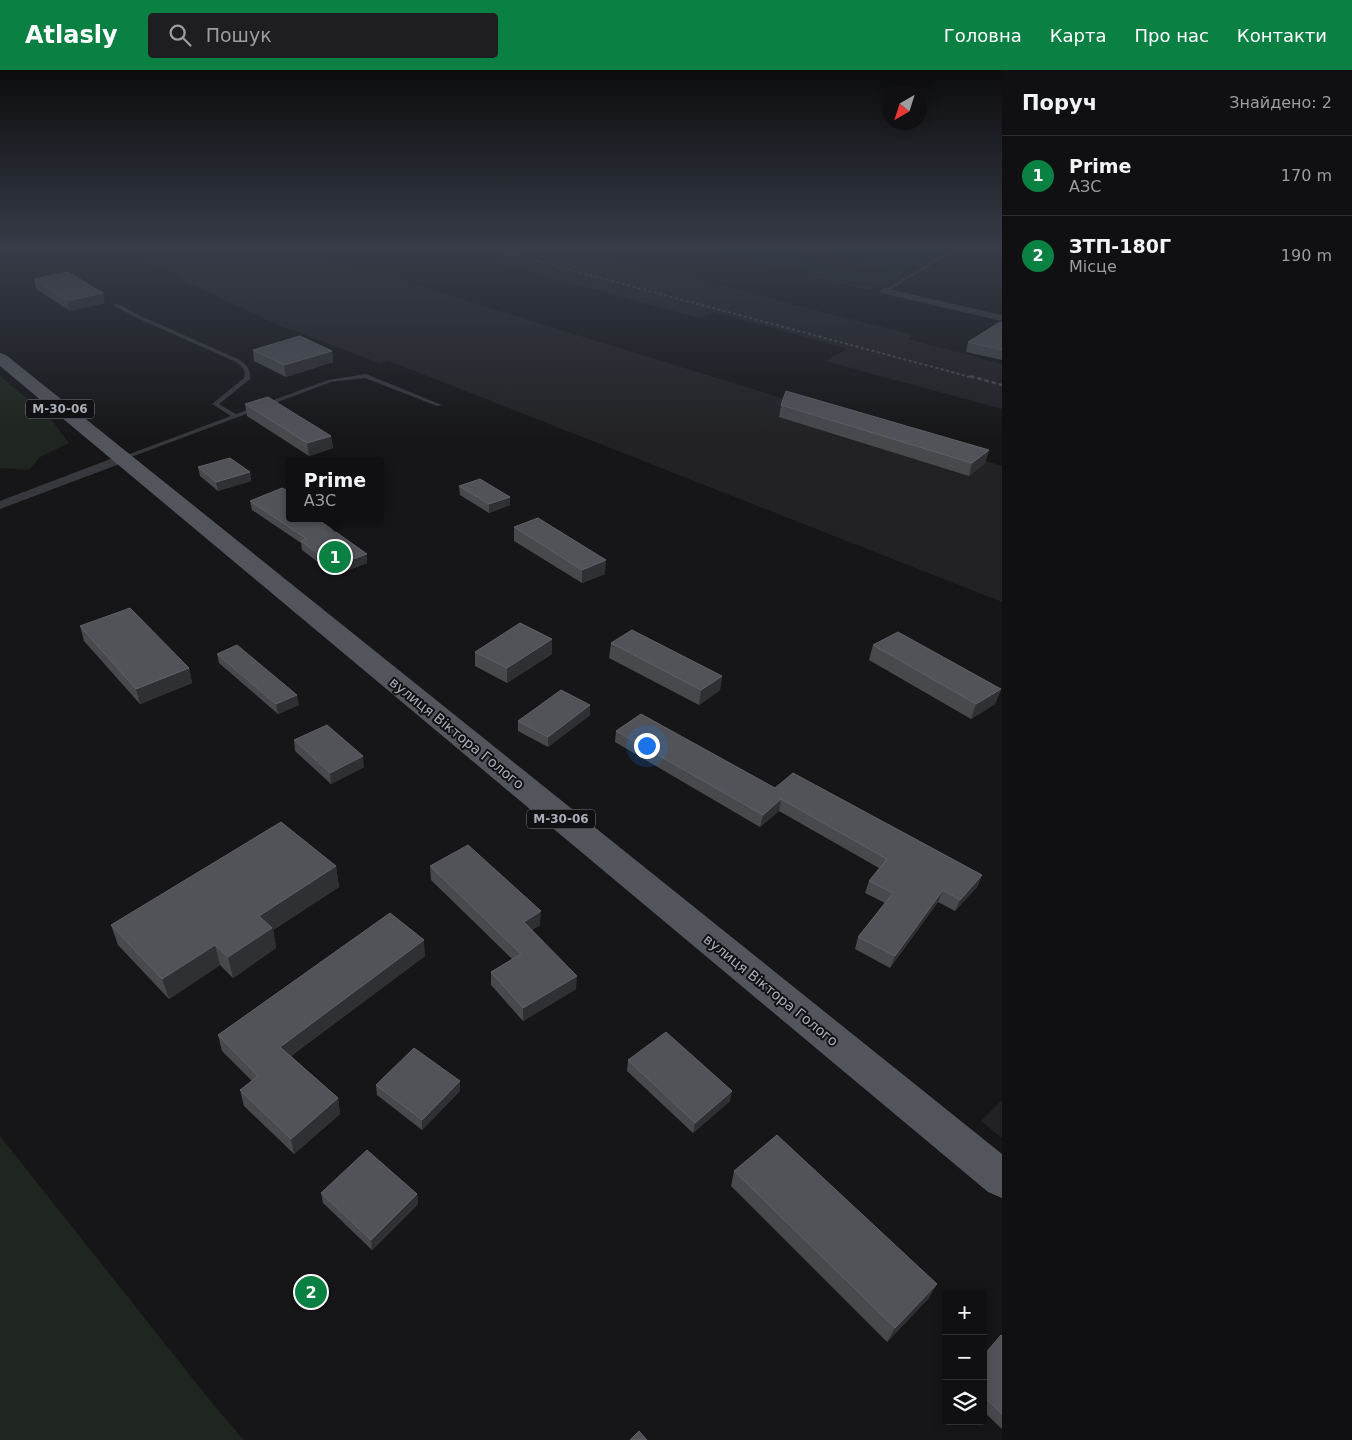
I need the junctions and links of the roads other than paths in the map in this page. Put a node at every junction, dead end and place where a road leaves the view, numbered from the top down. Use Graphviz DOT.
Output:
graph roads {
  1 [pos="129,312"];
  2 [pos="975,312"];
  3 [pos="1002,318"];
  4 [pos="0,358"];
  5 [pos="439,405"];
  6 [pos="235,416"];
  7 [pos="121,459"];
  8 [pos="0,505"];
  9 [pos="1002,1179"];
  1 -- 6 [label="lane"];
  2 -- 3 [label="street"];
  4 -- 7 [label="main road, М-30-06"];
  5 -- 6 [label="lane"];
  6 -- 7 [label="lane"];
  7 -- 8 [label="street"];
  7 -- 9 [label="main road, вулиця Віктора Голого / М-30-06"];
}
